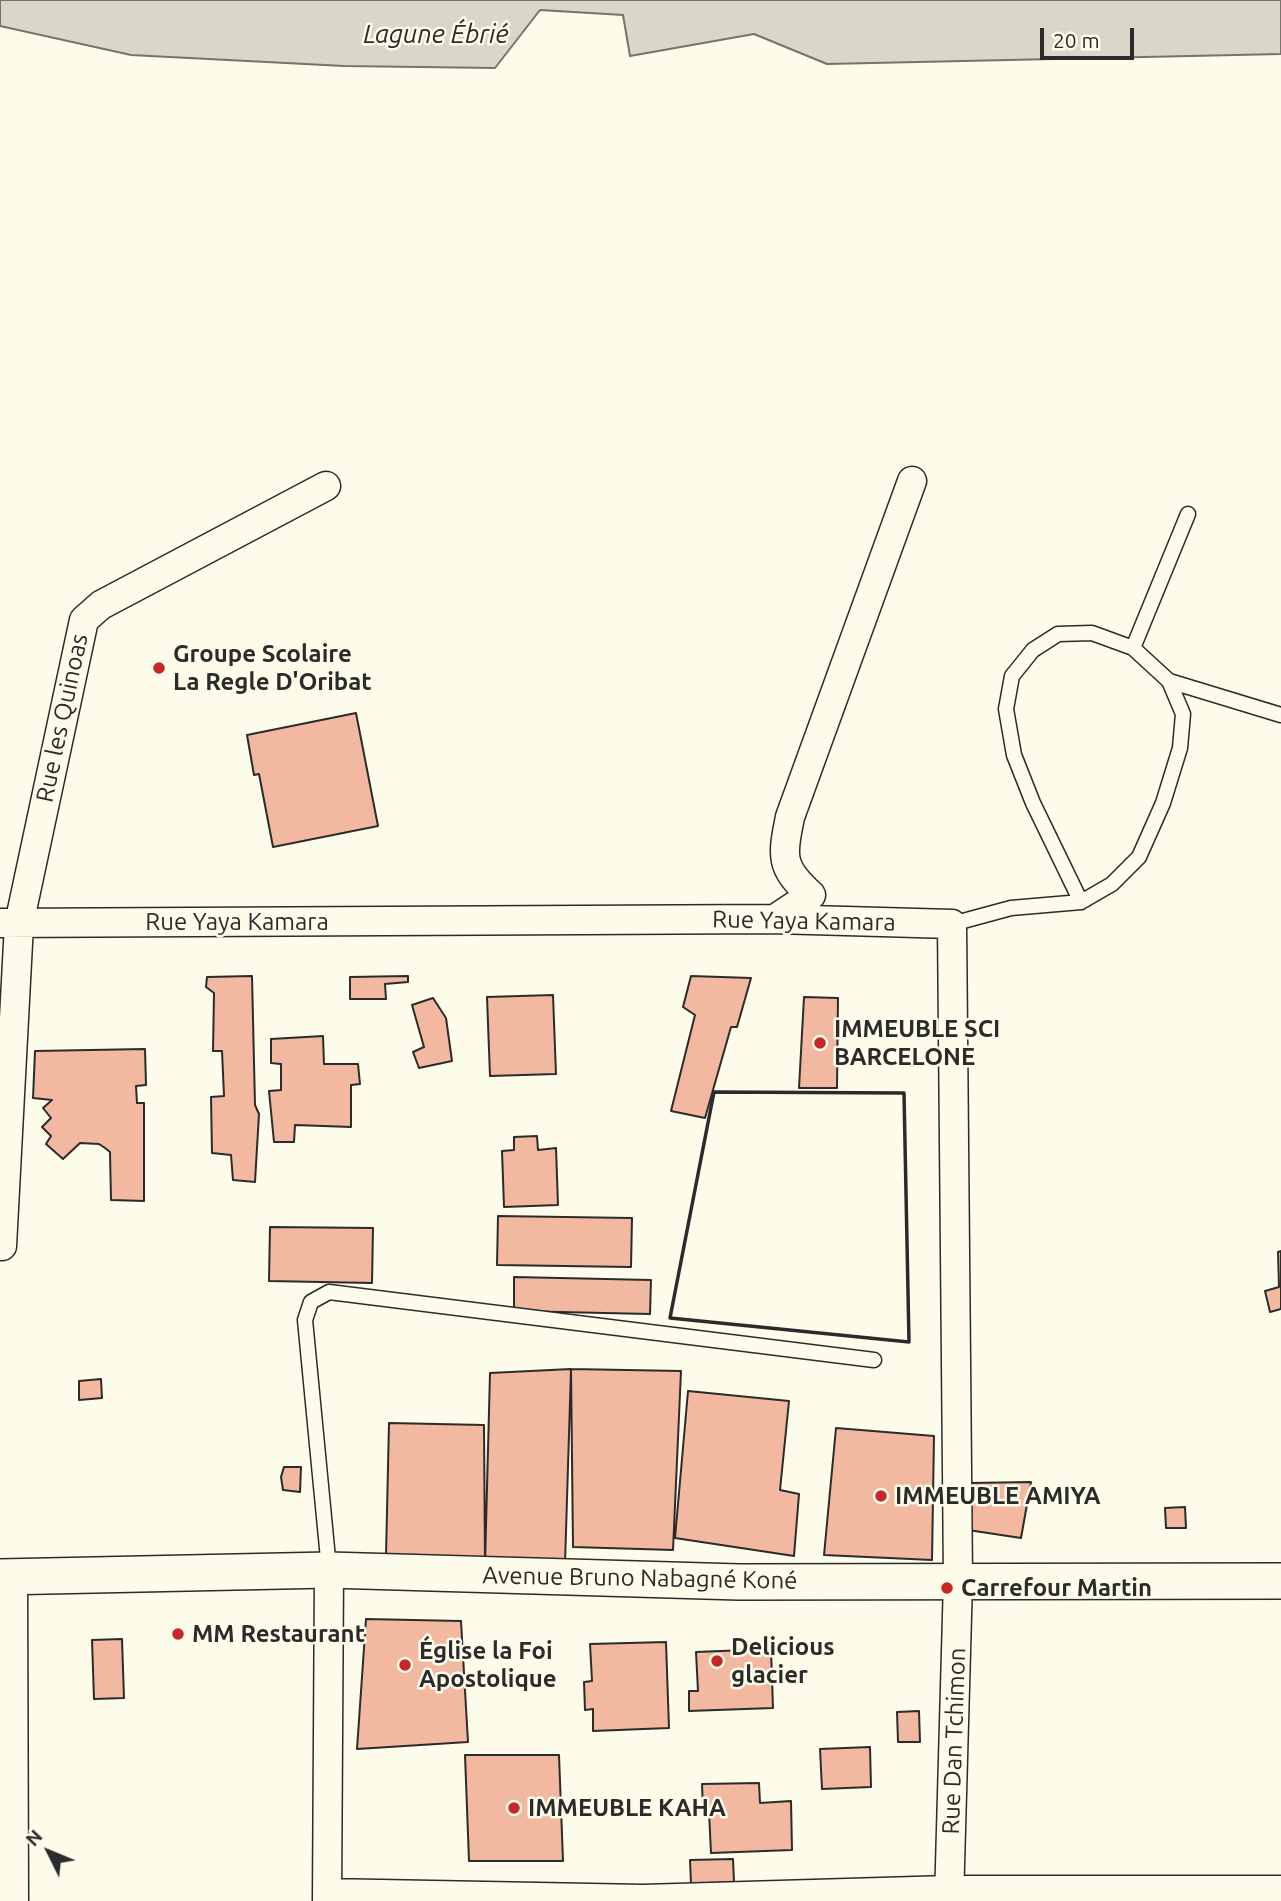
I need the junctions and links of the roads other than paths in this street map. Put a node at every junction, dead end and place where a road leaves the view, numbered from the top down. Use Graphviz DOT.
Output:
graph roads {
  1 [pos="912,481"];
  2 [pos="326,486"];
  3 [pos="1188,514"];
  4 [pos="1133,648"];
  5 [pos="1168,681"];
  6 [pos="1281,715"];
  7 [pos="1081,902"];
  8 [pos="775,919"];
  9 [pos="9,924"];
  10 [pos="951,924"];
  11 [pos="2,1246"];
  12 [pos="874,1360"];
  13 [pos="329,1570"];
  14 [pos="7,1577"];
  15 [pos="958,1580"];
  16 [pos="1281,1581"];
  17 [pos="10,1891"];
  18 [pos="1267,1894"];
  19 [pos="949,1896"];
  20 [pos="327,1897"];
  21 [pos="643,1900"];
  1 -- 8 [label="street"];
  2 -- 9 [label="street, Rue les Quinoas"];
  3 -- 4 [label="lane"];
  4 -- 5 [label="lane"];
  4 -- 7 [label="lane"];
  5 -- 6 [label="lane"];
  5 -- 7 [label="lane"];
  7 -- 10 [label="lane"];
  8 -- 9 [label="street, Rue Yaya Kamara"];
  8 -- 10 [label="street, Rue Yaya Kamara"];
  9 -- 11 [label="street, Rue les Quinoas"];
  10 -- 15 [label="street"];
  12 -- 13 [label="lane"];
  13 -- 14 [label="street, Avenue Bruno Nabagné Koné"];
  13 -- 15 [label="street, Avenue Bruno Nabagné Koné"];
  13 -- 20 [label="street"];
  14 -- 17 [label="street"];
  15 -- 16 [label="street, Avenue Bruno Nabagné Koné"];
  15 -- 19 [label="street, Rue Dan Tchimon"];
  18 -- 19 [label="street"];
  19 -- 21 [label="street"];
  20 -- 21 [label="street"];
}
